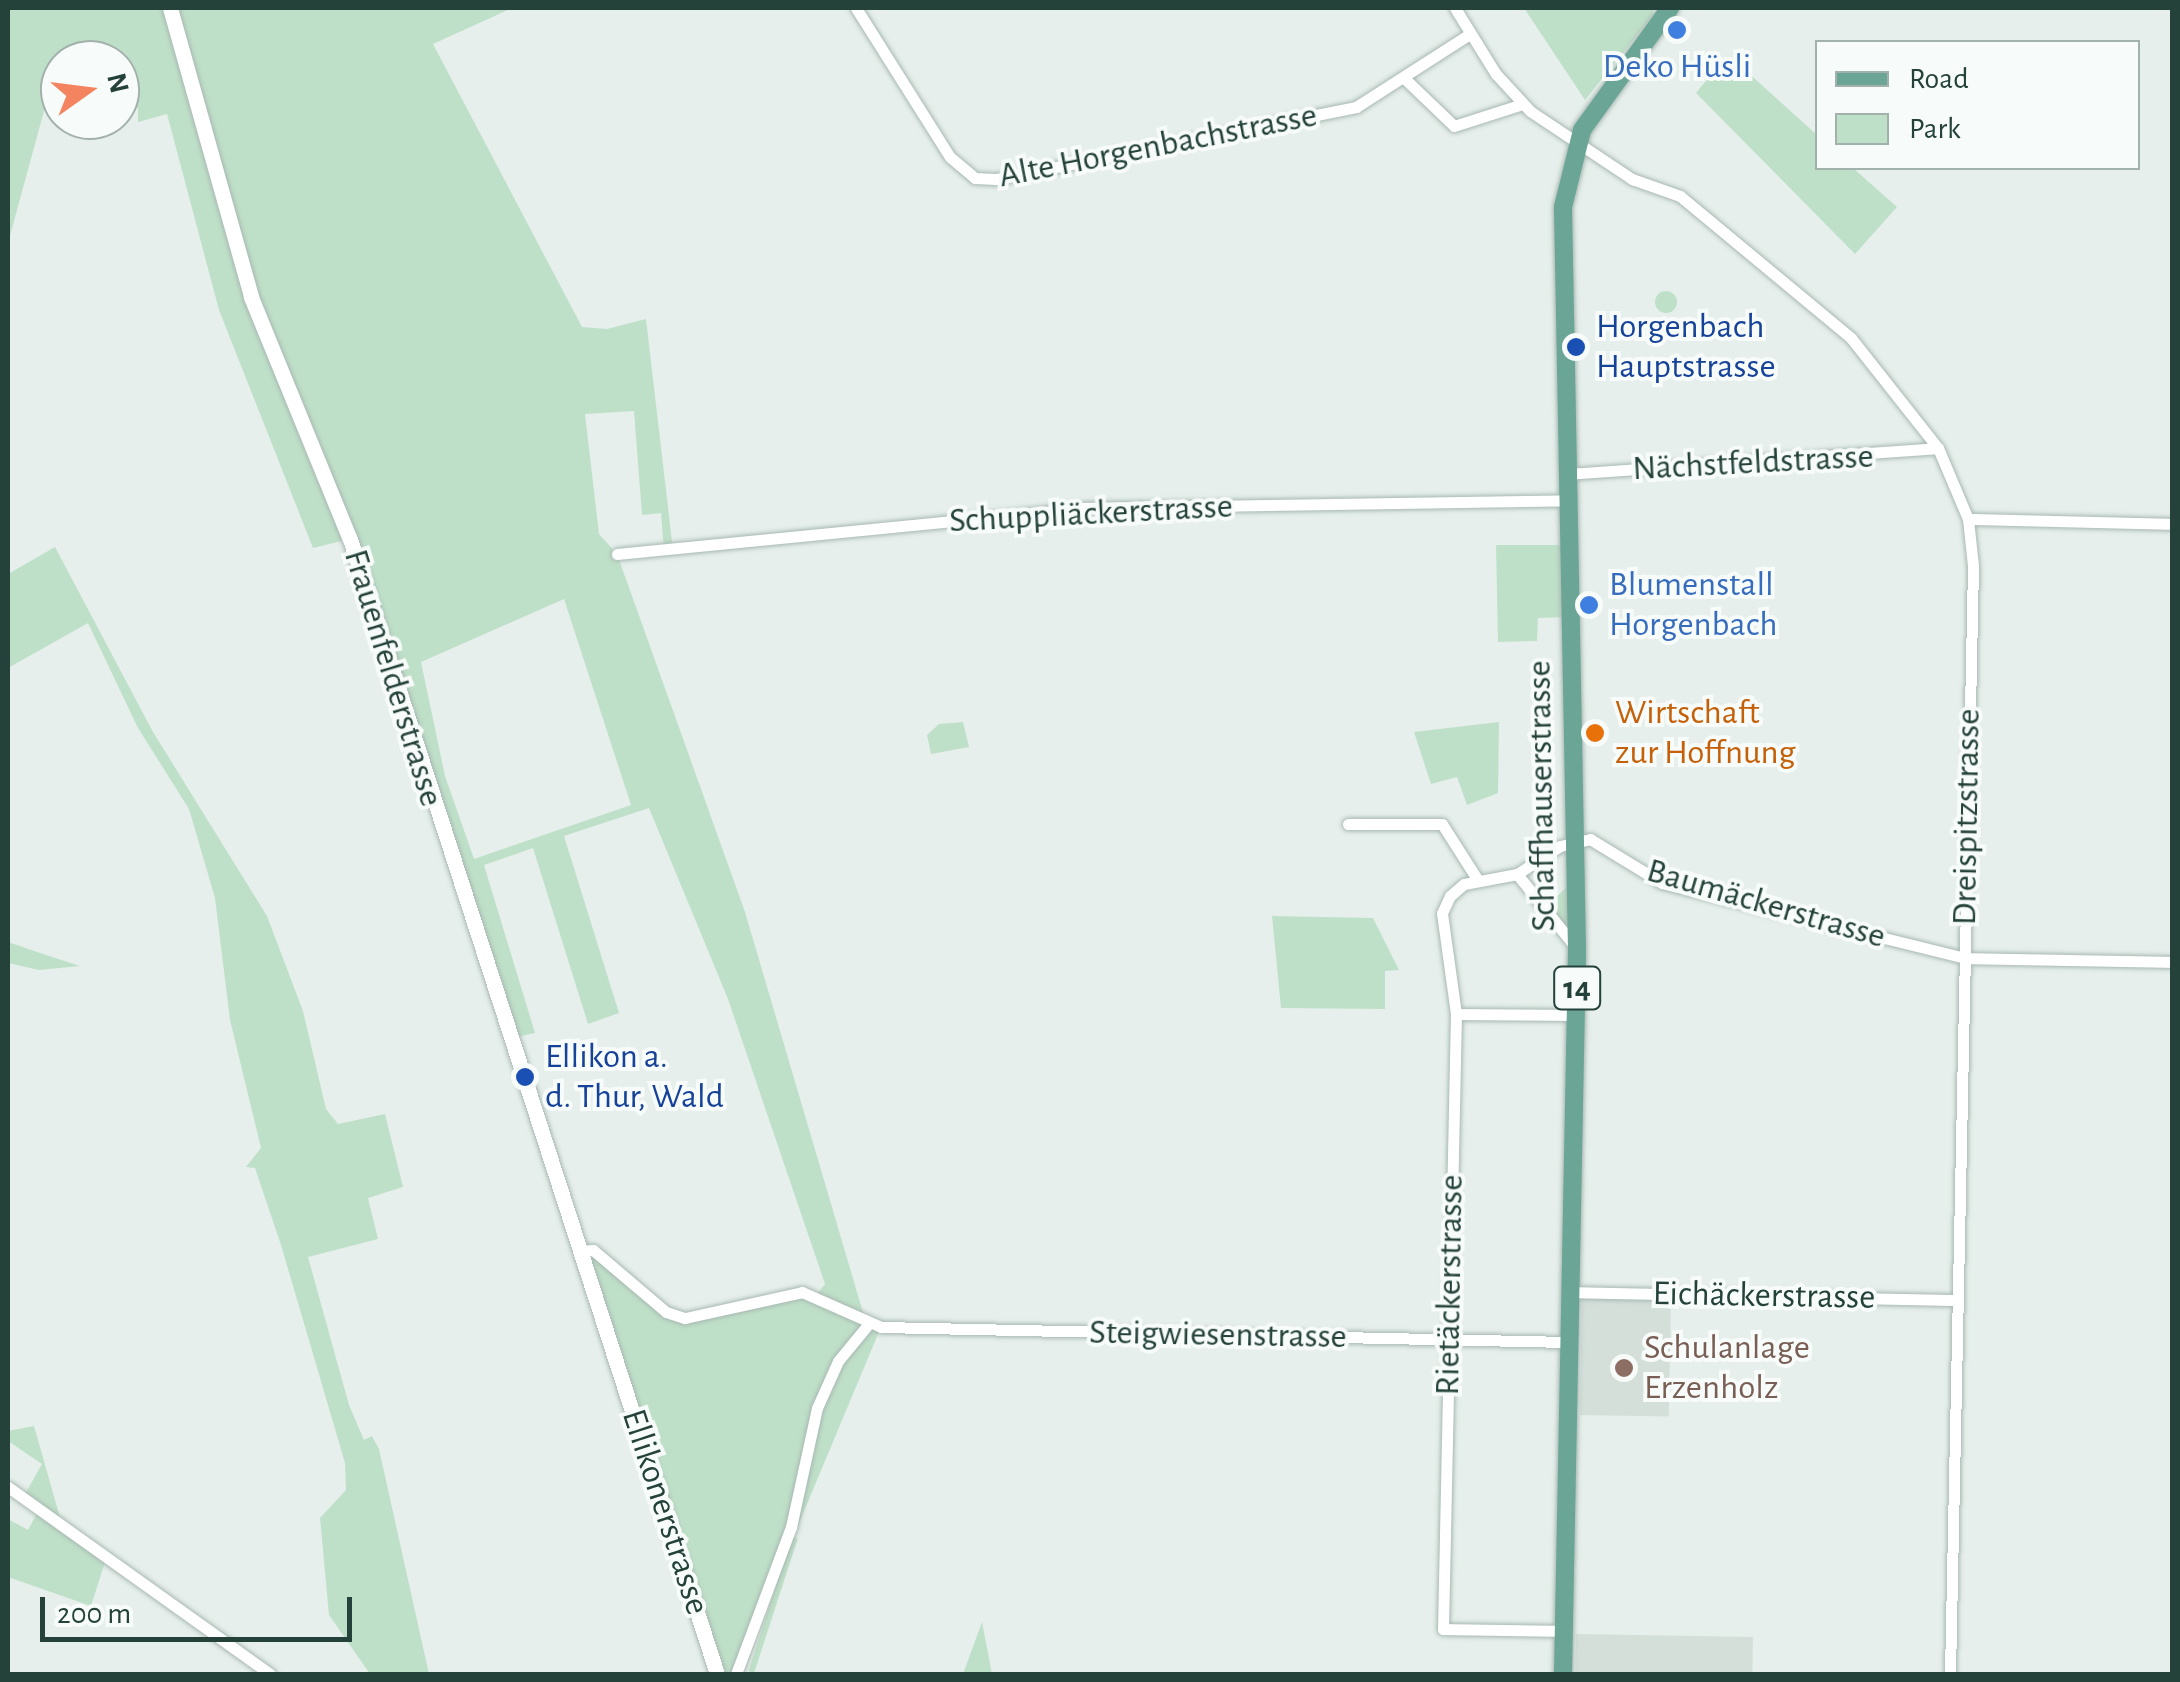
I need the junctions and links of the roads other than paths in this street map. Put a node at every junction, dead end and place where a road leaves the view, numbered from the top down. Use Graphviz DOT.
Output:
graph roads {
  1 [pos="170,8"];
  2 [pos="856,8"];
  3 [pos="1456,8"];
  4 [pos="1670,8"];
  5 [pos="1468,35"];
  6 [pos="1404,78"];
  7 [pos="1523,104"];
  8 [pos="1575,144"];
  9 [pos="1938,448"];
  10 [pos="1567,474"];
  11 [pos="1568,500"];
  12 [pos="1968,519"];
  13 [pos="2172,524"];
  14 [pos="617,554"];
  15 [pos="1348,824"];
  16 [pos="1575,842"];
  17 [pos="1517,874"];
  18 [pos="1477,879"];
  19 [pos="1578,950"];
  20 [pos="1964,958"];
  21 [pos="2172,962"];
  22 [pos="1456,1014"];
  23 [pos="1576,1015"];
  24 [pos="582,1250"];
  25 [pos="1570,1292"];
  26 [pos="1958,1300"];
  27 [pos="867,1326"];
  28 [pos="1450,1340"];
  29 [pos="1570,1342"];
  30 [pos="613,1350"];
  31 [pos="8,1487"];
  32 [pos="1564,1632"];
  33 [pos="270,1674"];
  34 [pos="717,1674"];
  35 [pos="736,1674"];
  36 [pos="1563,1674"];
  37 [pos="1950,1674"];
  1 -- 24 [label="street, Frauenfelderstrasse"];
  2 -- 6 [label="street, Alte Horgenbachstrasse"];
  3 -- 5 [label="street, Dreispitzstrasse"];
  4 -- 8 [label="main road, Schaffhauserstrasse / 14"];
  5 -- 6 [label="street, Alte Horgenbachstrasse"];
  5 -- 7 [label="street, Dreispitzstrasse"];
  6 -- 7 [label="street"];
  7 -- 8 [label="street, Dreispitzstrasse"];
  8 -- 9 [label="street, Dreispitzstrasse"];
  8 -- 10 [label="main road, Schaffhauserstrasse / 14"];
  9 -- 10 [label="street, Nächstfeldstrasse"];
  9 -- 12 [label="street, Dreispitzstrasse"];
  10 -- 11 [label="main road, Schaffhauserstrasse / 14"];
  11 -- 14 [label="street, Schuppliäckerstrasse"];
  11 -- 16 [label="main road, Schaffhauserstrasse / 14"];
  12 -- 13 [label="street"];
  12 -- 20 [label="street, Dreispitzstrasse"];
  15 -- 18 [label="street"];
  16 -- 17 [label="street"];
  16 -- 19 [label="main road, Schaffhauserstrasse / 14"];
  16 -- 20 [label="street, Baumäckerstrasse"];
  17 -- 18 [label="street"];
  17 -- 19 [label="street"];
  18 -- 22 [label="street, Rietäckerstrasse"];
  19 -- 23 [label="main road, Schaffhauserstrasse / 14"];
  20 -- 21 [label="street, Baumäckerstrasse"];
  20 -- 26 [label="street, Dreispitzstrasse"];
  22 -- 23 [label="street"];
  22 -- 28 [label="street, Rietäckerstrasse"];
  23 -- 25 [label="main road, Schaffhauserstrasse / 14"];
  24 -- 27 [label="street"];
  24 -- 30 [label="street, Frauenfelderstrasse"];
  25 -- 26 [label="street, Eichäckerstrasse"];
  25 -- 29 [label="main road, Schaffhauserstrasse / 14"];
  26 -- 37 [label="street, Dreispitzstrasse"];
  27 -- 28 [label="street, Steigwiesenstrasse"];
  27 -- 35 [label="street"];
  28 -- 29 [label="street, Steigwiesenstrasse"];
  28 -- 32 [label="street, Rietäckerstrasse"];
  29 -- 32 [label="main road, Schaffhauserstrasse / 14"];
  30 -- 34 [label="street, Ellikonerstrasse"];
  31 -- 33 [label="street"];
  32 -- 36 [label="main road, Schaffhauserstrasse / 14"];
}
